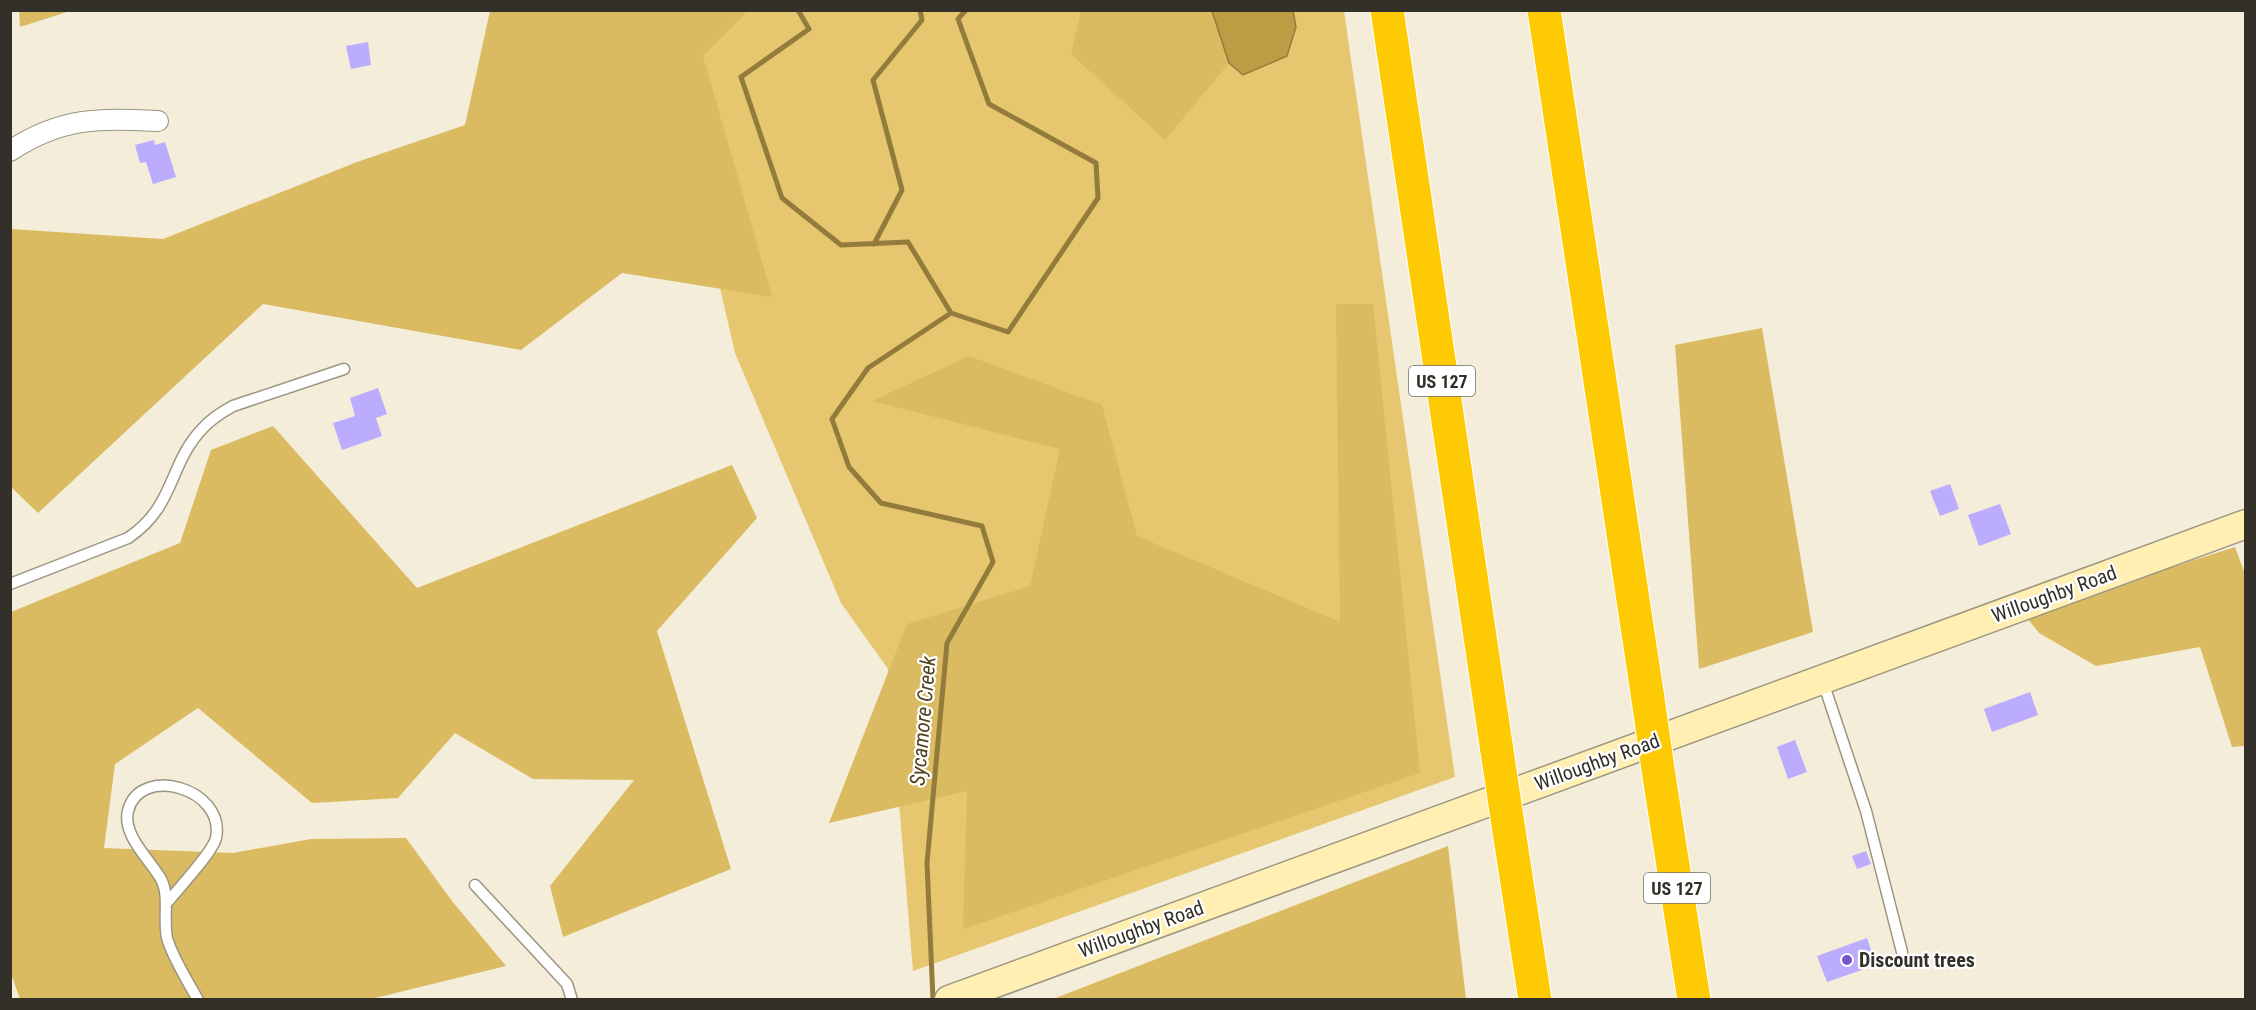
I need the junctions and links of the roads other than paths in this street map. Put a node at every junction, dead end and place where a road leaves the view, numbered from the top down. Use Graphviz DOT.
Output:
graph roads {
  1 [pos="1387,10"];
  2 [pos="1544,10"];
  3 [pos="158,121"];
  4 [pos="10,152"];
  5 [pos="344,369"];
  6 [pos="2246,524"];
  7 [pos="10,584"];
  8 [pos="1822,679"];
  9 [pos="475,885"];
  10 [pos="166,903"];
  11 [pos="1902,952"];
  12 [pos="198,999"];
  13 [pos="572,999"];
  14 [pos="950,999"];
  15 [pos="1535,999"];
  16 [pos="1694,999"];
  1 -- 15 [label="highway, US 127, bridge"];
  2 -- 16 [label="highway, US 127, bridge"];
  3 -- 4 [label="street"];
  5 -- 7 [label="lane"];
  6 -- 8 [label="street, Willoughby Road"];
  8 -- 11 [label="lane"];
  8 -- 14 [label="street, Willoughby Road"];
  9 -- 13 [label="lane"];
  10 -- 10 [label="lane"];
  10 -- 12 [label="lane"];
}
